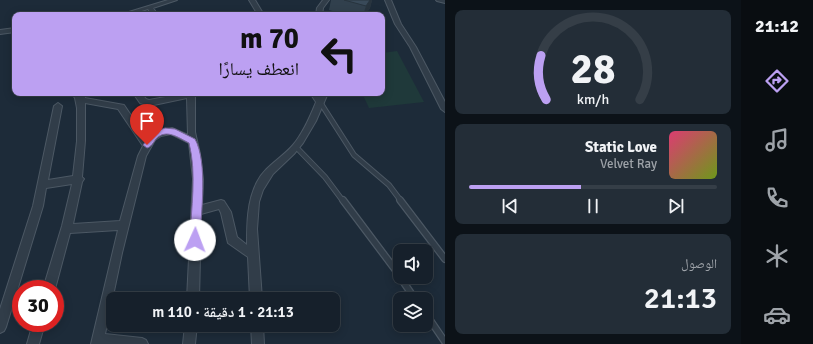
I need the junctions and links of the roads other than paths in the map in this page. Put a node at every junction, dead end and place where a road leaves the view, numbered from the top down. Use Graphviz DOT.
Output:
graph roads {
  1 [pos="174,0"];
  2 [pos="252,0"];
  3 [pos="326,0"];
  4 [pos="388,0"];
  5 [pos="439,0"];
  6 [pos="445,1"];
  7 [pos="149,6"];
  8 [pos="131,12"];
  9 [pos="153,12"];
  10 [pos="259,12"];
  11 [pos="319,12"];
  12 [pos="12,30"];
  13 [pos="0,32"];
  14 [pos="79,96"];
  15 [pos="82,96"];
  16 [pos="139,96"];
  17 [pos="180,96"];
  18 [pos="191,96"];
  19 [pos="316,96"];
  20 [pos="323,96"];
  21 [pos="320,102"];
  22 [pos="58,106"];
  23 [pos="445,109"];
  24 [pos="192,141"];
  25 [pos="147,145"];
  26 [pos="296,147"];
  27 [pos="79,178"];
  28 [pos="42,185"];
  29 [pos="196,211"];
  30 [pos="125,225"];
  31 [pos="67,230"];
  32 [pos="254,256"];
  33 [pos="445,259"];
  34 [pos="393,267"];
  35 [pos="52,280"];
  36 [pos="193,292"];
  37 [pos="256,292"];
  38 [pos="433,324"];
  39 [pos="0,326"];
  40 [pos="36,332"];
  41 [pos="190,332"];
  42 [pos="257,332"];
  43 [pos="98,342"];
  44 [pos="445,342"];
  45 [pos="33,344"];
  46 [pos="142,344"];
  47 [pos="189,344"];
  48 [pos="258,344"];
  1 -- 7 [label="street"];
  2 -- 10 [label="street"];
  3 -- 11 [label="street"];
  4 -- 23 [label="street"];
  5 -- 6 [label="street"];
  7 -- 8 [label="street"];
  7 -- 9 [label="street"];
  12 -- 13 [label="street"];
  14 -- 27 [label="street"];
  15 -- 25 [label="street"];
  16 -- 17 [label="street"];
  18 -- 24 [label="street"];
  19 -- 21 [label="street"];
  20 -- 21 [label="street"];
  21 -- 26 [label="street"];
  21 -- 33 [label="lane"];
  22 -- 28 [label="street"];
  24 -- 25 [label="street"];
  24 -- 29 [label="street"];
  25 -- 30 [label="street"];
  26 -- 32 [label="street"];
  26 -- 34 [label="lane"];
  27 -- 28 [label="street"];
  27 -- 31 [label="street"];
  28 -- 39 [label="street"];
  29 -- 32 [label="street"];
  29 -- 36 [label="street"];
  30 -- 31 [label="street"];
  30 -- 43 [label="street"];
  31 -- 35 [label="street"];
  32 -- 37 [label="street"];
  38 -- 44 [label="lane"];
  40 -- 45 [label="street"];
  41 -- 47 [label="street"];
  42 -- 48 [label="street"];
  43 -- 46 [label="street"];
}
